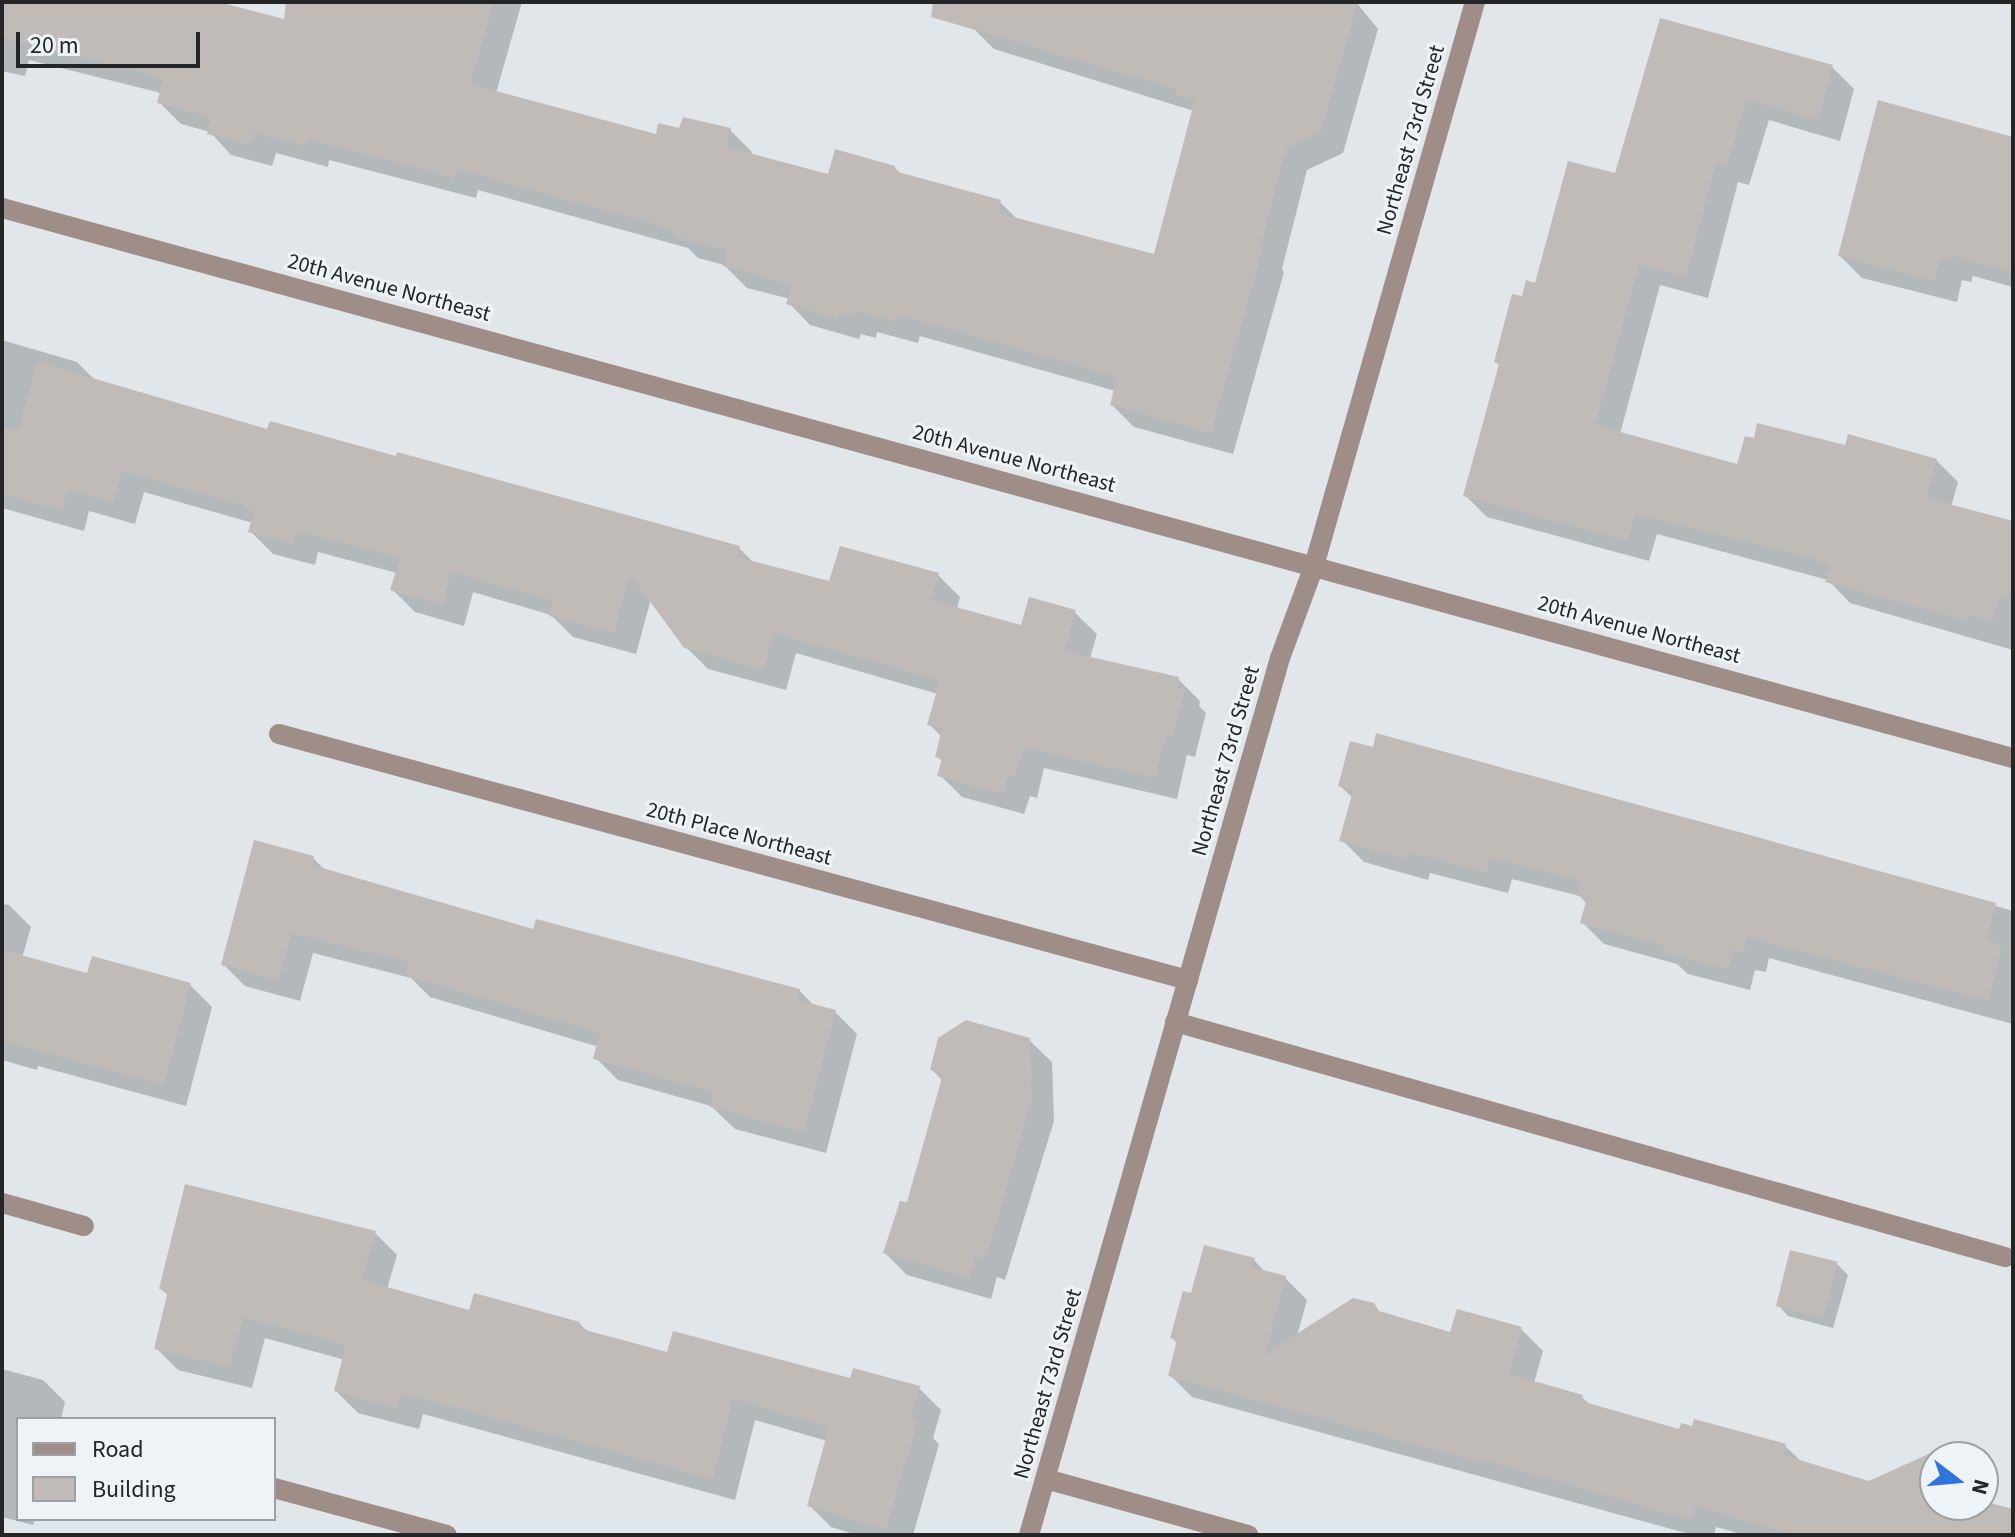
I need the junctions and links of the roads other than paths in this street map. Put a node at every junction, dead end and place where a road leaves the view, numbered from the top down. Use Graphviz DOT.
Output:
graph roads {
  1 [pos="1475,2"];
  2 [pos="2,208"];
  3 [pos="1314,566"];
  4 [pos="279,734"];
  5 [pos="2013,758"];
  6 [pos="1188,980"];
  7 [pos="1175,1022"];
  8 [pos="2,1203"];
  9 [pos="84,1226"];
  10 [pos="2005,1257"];
  11 [pos="1046,1479"];
  12 [pos="276,1489"];
  13 [pos="447,1535"];
  14 [pos="1029,1535"];
  15 [pos="1248,1535"];
  1 -- 3 [label="street, Northeast 73rd Street"];
  2 -- 3 [label="street, 20th Avenue Northeast"];
  3 -- 5 [label="street, 20th Avenue Northeast"];
  3 -- 6 [label="street, Northeast 73rd Street"];
  4 -- 6 [label="street, 20th Place Northeast"];
  6 -- 7 [label="street, Northeast 73rd Street"];
  7 -- 10 [label="street"];
  7 -- 11 [label="street, Northeast 73rd Street"];
  8 -- 9 [label="street"];
  11 -- 14 [label="street, Northeast 73rd Street"];
  11 -- 15 [label="street"];
  12 -- 13 [label="street"];
}
